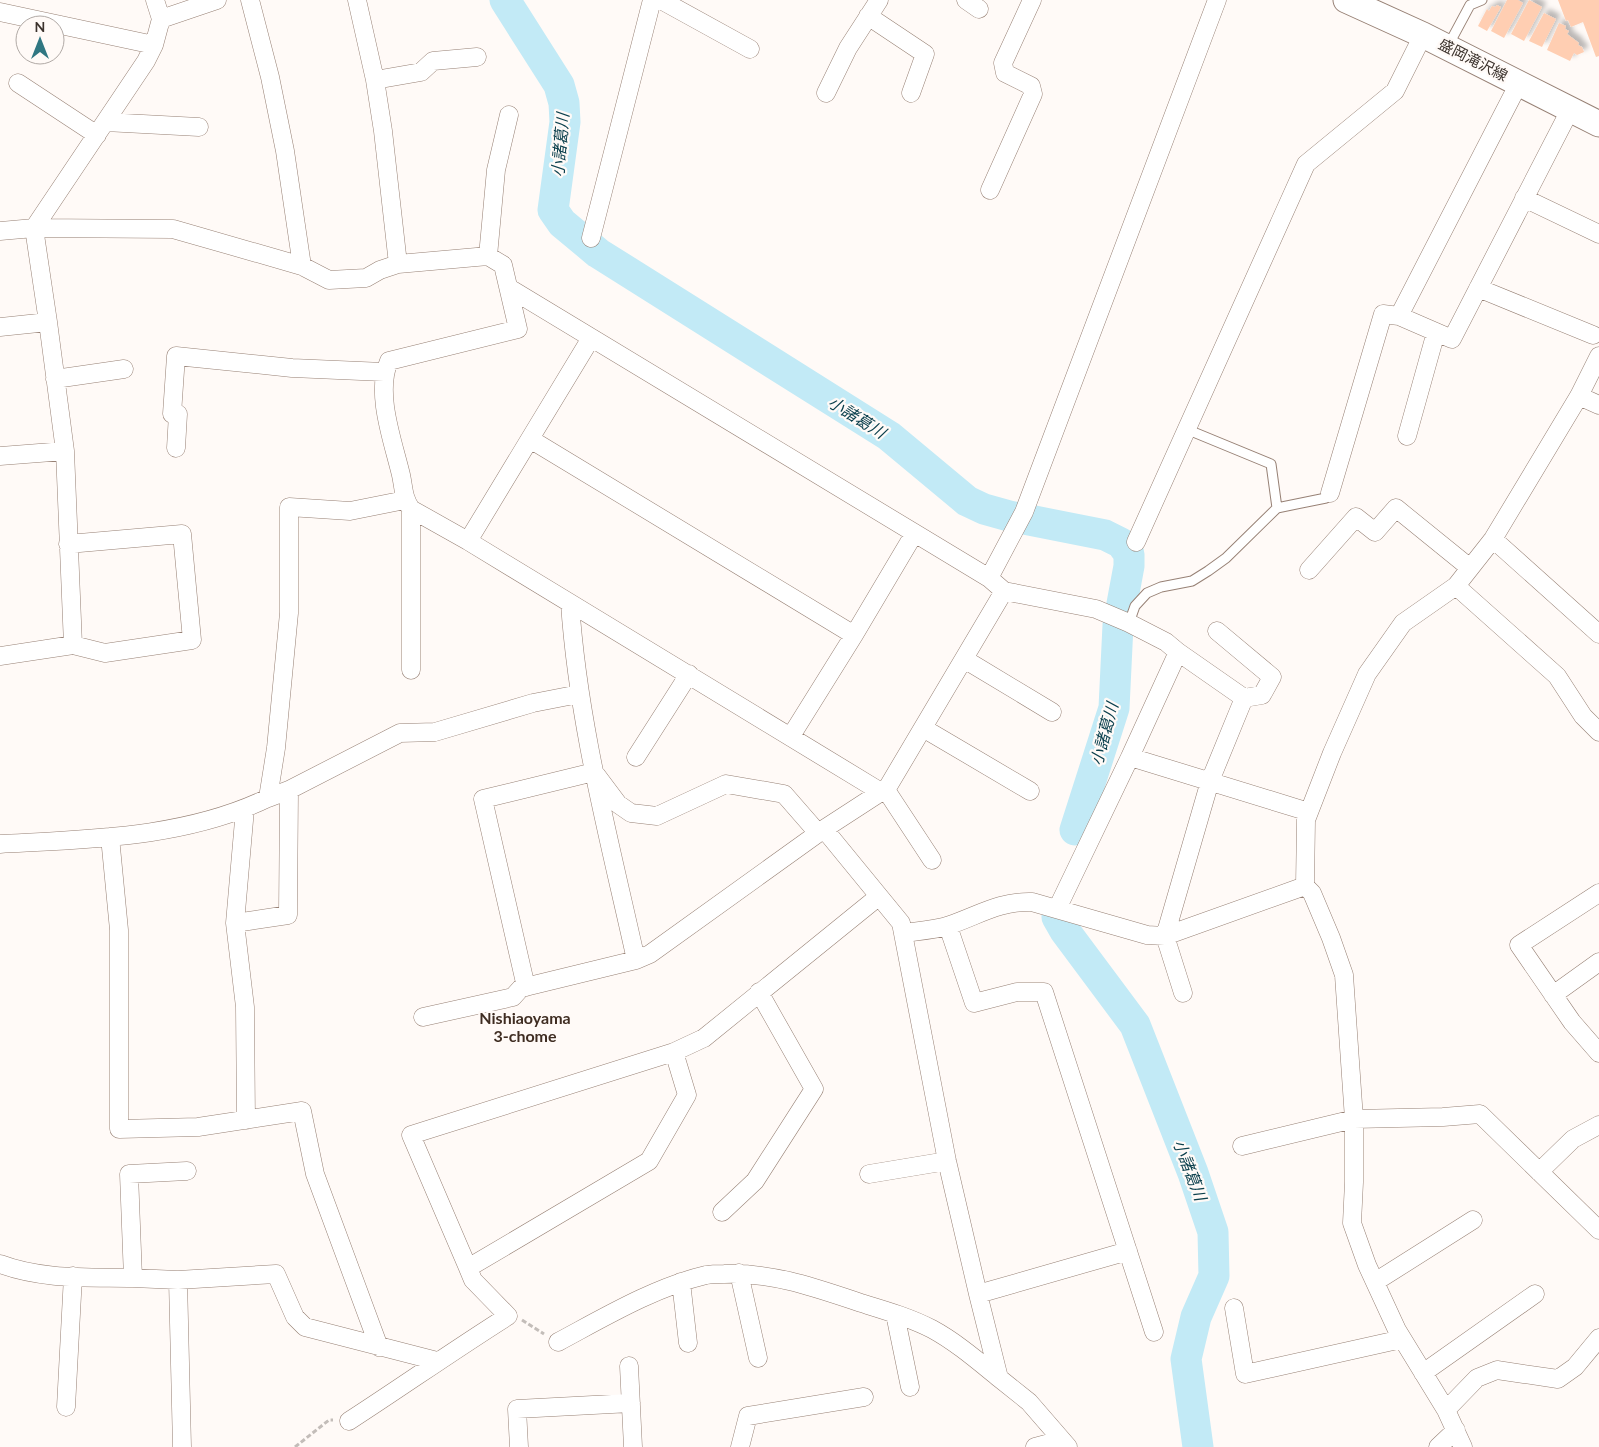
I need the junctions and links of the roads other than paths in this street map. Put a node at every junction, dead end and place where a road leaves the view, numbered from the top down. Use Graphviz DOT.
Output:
graph roads {
  1 [pos="156,0"];
  2 [pos="217,0"];
  3 [pos="250,0"];
  4 [pos="357,0"];
  5 [pos="652,0"];
  6 [pos="661,0"];
  7 [pos="878,0"];
  8 [pos="1032,0"];
  9 [pos="1217,0"];
  10 [pos="1346,0"];
  11 [pos="1482,0"];
  12 [pos="0,12"];
  13 [pos="868,16"];
  14 [pos="161,19"];
  15 [pos="1424,35"];
  16 [pos="154,45"];
  17 [pos="1448,47"];
  18 [pos="750,49"];
  19 [pos="477,57"];
  20 [pos="375,80"];
  21 [pos="18,83"];
  22 [pos="1519,83"];
  23 [pos="826,93"];
  24 [pos="911,93"];
  25 [pos="1570,110"];
  26 [pos="509,115"];
  27 [pos="1599,124"];
  28 [pos="198,127"];
  29 [pos="101,129"];
  30 [pos="990,190"];
  31 [pos="1524,198"];
  32 [pos="34,228"];
  33 [pos="0,231"];
  34 [pos="1599,234"];
  35 [pos="591,238"];
  36 [pos="488,256"];
  37 [pos="398,264"];
  38 [pos="302,266"];
  39 [pos="509,288"];
  40 [pos="1478,288"];
  41 [pos="1399,316"];
  42 [pos="48,322"];
  43 [pos="0,327"];
  44 [pos="1436,332"];
  45 [pos="1593,335"];
  46 [pos="592,338"];
  47 [pos="1599,356"];
  48 [pos="124,369"];
  49 [pos="384,372"];
  50 [pos="56,379"];
  51 [pos="1579,396"];
  52 [pos="1599,405"];
  53 [pos="1186,429"];
  54 [pos="1407,436"];
  55 [pos="530,438"];
  56 [pos="176,448"];
  57 [pos="64,451"];
  58 [pos="0,456"];
  59 [pos="1330,493"];
  60 [pos="408,504"];
  61 [pos="1277,508"];
  62 [pos="914,534"];
  63 [pos="1494,539"];
  64 [pos="468,541"];
  65 [pos="1136,542"];
  66 [pos="68,544"];
  67 [pos="1470,568"];
  68 [pos="1309,570"];
  69 [pos="989,578"];
  70 [pos="1456,586"];
  71 [pos="1004,592"];
  72 [pos="570,603"];
  73 [pos="1124,621"];
  74 [pos="1217,631"];
  75 [pos="1599,634"];
  76 [pos="854,635"];
  77 [pos="73,646"];
  78 [pos="1178,652"];
  79 [pos="0,656"];
  80 [pos="964,660"];
  81 [pos="411,670"];
  82 [pos="689,674"];
  83 [pos="579,694"];
  84 [pos="1244,698"];
  85 [pos="1052,712"];
  86 [pos="923,728"];
  87 [pos="1598,728"];
  88 [pos="791,736"];
  89 [pos="636,757"];
  90 [pos="1130,757"];
  91 [pos="594,772"];
  92 [pos="1210,781"];
  93 [pos="289,790"];
  94 [pos="884,791"];
  95 [pos="1030,791"];
  96 [pos="268,798"];
  97 [pos="245,809"];
  98 [pos="1309,812"];
  99 [pos="821,831"];
  100 [pos="110,837"];
  101 [pos="0,844"];
  102 [pos="932,860"];
  103 [pos="1305,886"];
  104 [pos="1599,893"];
  105 [pos="878,897"];
  106 [pos="1057,909"];
  107 [pos="235,922"];
  108 [pos="948,926"];
  109 [pos="903,933"];
  110 [pos="1165,936"];
  111 [pos="636,960"];
  112 [pos="1599,962"];
  113 [pos="526,987"];
  114 [pos="759,992"];
  115 [pos="1183,993"];
  116 [pos="1554,995"];
  117 [pos="423,1017"];
  118 [pos="674,1052"];
  119 [pos="1599,1053"];
  120 [pos="1354,1119"];
  121 [pos="246,1120"];
  122 [pos="1599,1125"];
  123 [pos="1242,1146"];
  124 [pos="947,1161"];
  125 [pos="187,1171"];
  126 [pos="1539,1172"];
  127 [pos="869,1174"];
  128 [pos="722,1212"];
  129 [pos="1473,1220"];
  130 [pos="1599,1230"];
  131 [pos="1128,1251"];
  132 [pos="0,1264"];
  133 [pos="468,1268"];
  134 [pos="739,1273"];
  135 [pos="73,1276"];
  136 [pos="133,1278"];
  137 [pos="178,1280"];
  138 [pos="681,1282"];
  139 [pos="1375,1282"];
  140 [pos="978,1294"];
  141 [pos="1535,1294"];
  142 [pos="1234,1308"];
  143 [pos="895,1314"];
  144 [pos="1154,1332"];
  145 [pos="1599,1338"];
  146 [pos="1402,1339"];
  147 [pos="558,1342"];
  148 [pos="688,1343"];
  149 [pos="379,1347"];
  150 [pos="758,1358"];
  151 [pos="437,1361"];
  152 [pos="629,1366"];
  153 [pos="1424,1373"];
  154 [pos="999,1378"];
  155 [pos="910,1387"];
  156 [pos="864,1397"];
  157 [pos="630,1403"];
  158 [pos="66,1406"];
  159 [pos="1446,1410"];
  160 [pos="349,1421"];
  161 [pos="1456,1430"];
  162 [pos="1065,1444"];
  163 [pos="182,1447"];
  164 [pos="519,1447"];
  165 [pos="633,1447"];
  166 [pos="740,1447"];
  167 [pos="1035,1447"];
  168 [pos="1438,1447"];
  169 [pos="1463,1447"];
  1 -- 14 [label="street"];
  2 -- 14 [label="street"];
  3 -- 38 [label="street"];
  4 -- 20 [label="street"];
  5 -- 35 [label="street"];
  6 -- 18 [label="street"];
  7 -- 13 [label="street"];
  8 -- 30 [label="street"];
  9 -- 69 [label="street"];
  10 -- 15 [label="main road, 盛岡滝沢線"];
  11 -- 17 [label="lane"];
  12 -- 16 [label="street"];
  13 -- 23 [label="street"];
  13 -- 24 [label="street"];
  14 -- 16 [label="street"];
  15 -- 17 [label="main road, 盛岡滝沢線"];
  15 -- 53 [label="street"];
  16 -- 29 [label="street"];
  17 -- 22 [label="main road, 盛岡滝沢線"];
  19 -- 20 [label="street"];
  20 -- 37 [label="street"];
  21 -- 29 [label="street"];
  22 -- 25 [label="main road, 盛岡滝沢線"];
  22 -- 41 [label="street"];
  25 -- 27 [label="main road, 盛岡滝沢線"];
  25 -- 31 [label="street"];
  26 -- 36 [label="street"];
  28 -- 29 [label="street"];
  29 -- 32 [label="street"];
  31 -- 34 [label="street"];
  31 -- 40 [label="street"];
  32 -- 33 [label="street"];
  32 -- 38 [label="street"];
  32 -- 42 [label="street"];
  36 -- 37 [label="street"];
  36 -- 39 [label="street"];
  37 -- 38 [label="street"];
  39 -- 46 [label="street"];
  39 -- 49 [label="street"];
  40 -- 44 [label="street"];
  40 -- 45 [label="street"];
  41 -- 44 [label="street"];
  41 -- 59 [label="street"];
  42 -- 43 [label="street"];
  42 -- 50 [label="street"];
  44 -- 54 [label="street"];
  46 -- 55 [label="street"];
  46 -- 62 [label="street"];
  47 -- 51 [label="street"];
  48 -- 50 [label="street"];
  49 -- 56 [label="street"];
  49 -- 60 [label="street"];
  50 -- 57 [label="street"];
  51 -- 52 [label="street"];
  51 -- 63 [label="street"];
  53 -- 61 [label="lane"];
  53 -- 65 [label="street"];
  55 -- 64 [label="street"];
  55 -- 76 [label="street"];
  57 -- 58 [label="street"];
  57 -- 66 [label="street"];
  59 -- 61 [label="lane"];
  60 -- 64 [label="street"];
  60 -- 81 [label="street"];
  60 -- 96 [label="street"];
  61 -- 73 [label="lane"];
  62 -- 69 [label="street"];
  62 -- 76 [label="street"];
  63 -- 67 [label="street"];
  63 -- 75 [label="street"];
  64 -- 72 [label="street"];
  66 -- 77 [label="street"];
  66 -- 77 [label="street"];
  67 -- 68 [label="street"];
  67 -- 70 [label="street"];
  69 -- 71 [label="street"];
  70 -- 87 [label="street"];
  70 -- 98 [label="street"];
  71 -- 73 [label="street"];
  71 -- 80 [label="street"];
  72 -- 82 [label="street"];
  72 -- 83 [label="street"];
  73 -- 78 [label="street"];
  74 -- 84 [label="street"];
  76 -- 88 [label="street"];
  77 -- 79 [label="street"];
  78 -- 84 [label="street"];
  78 -- 90 [label="street"];
  80 -- 85 [label="street"];
  80 -- 86 [label="street"];
  82 -- 88 [label="street"];
  82 -- 89 [label="street"];
  83 -- 91 [label="street"];
  83 -- 93 [label="street"];
  84 -- 92 [label="street"];
  86 -- 94 [label="street"];
  86 -- 95 [label="street"];
  88 -- 94 [label="street"];
  90 -- 92 [label="street"];
  90 -- 106 [label="street"];
  91 -- 99 [label="street"];
  91 -- 111 [label="street"];
  91 -- 113 [label="street"];
  92 -- 98 [label="street"];
  92 -- 110 [label="street"];
  93 -- 96 [label="street"];
  93 -- 107 [label="street"];
  94 -- 99 [label="street"];
  94 -- 102 [label="street"];
  96 -- 97 [label="street"];
  97 -- 100 [label="street"];
  97 -- 107 [label="street"];
  98 -- 103 [label="street"];
  99 -- 105 [label="street"];
  99 -- 111 [label="street"];
  100 -- 101 [label="street"];
  100 -- 121 [label="street"];
  103 -- 110 [label="street"];
  103 -- 120 [label="street"];
  104 -- 116 [label="street"];
  105 -- 109 [label="street"];
  105 -- 114 [label="street"];
  106 -- 108 [label="street"];
  106 -- 110 [label="street"];
  107 -- 121 [label="street"];
  108 -- 109 [label="street"];
  108 -- 131 [label="street"];
  109 -- 124 [label="street"];
  110 -- 115 [label="street"];
  111 -- 113 [label="street"];
  112 -- 116 [label="street"];
  113 -- 117 [label="street"];
  114 -- 118 [label="street"];
  114 -- 128 [label="street"];
  116 -- 119 [label="street"];
  118 -- 133 [label="street"];
  118 -- 133 [label="street"];
  120 -- 123 [label="street"];
  120 -- 126 [label="street"];
  120 -- 139 [label="street"];
  121 -- 149 [label="street"];
  122 -- 126 [label="street"];
  124 -- 127 [label="street"];
  124 -- 140 [label="street"];
  125 -- 136 [label="street"];
  126 -- 130 [label="street"];
  129 -- 139 [label="street"];
  131 -- 140 [label="street"];
  131 -- 144 [label="street"];
  132 -- 135 [label="street"];
  133 -- 151 [label="street"];
  134 -- 138 [label="street"];
  134 -- 143 [label="street"];
  134 -- 150 [label="street"];
  135 -- 136 [label="street"];
  135 -- 158 [label="street"];
  136 -- 137 [label="street"];
  137 -- 149 [label="street"];
  137 -- 163 [label="street"];
  138 -- 147 [label="street"];
  138 -- 148 [label="street"];
  139 -- 146 [label="street"];
  140 -- 154 [label="street"];
  141 -- 153 [label="street"];
  142 -- 146 [label="street"];
  143 -- 154 [label="street"];
  143 -- 155 [label="street"];
  145 -- 159 [label="street"];
  146 -- 153 [label="street"];
  149 -- 151 [label="street"];
  151 -- 160 [label="street"];
  152 -- 157 [label="street"];
  153 -- 159 [label="street"];
  154 -- 162 [label="street"];
  156 -- 166 [label="street"];
  157 -- 164 [label="street"];
  157 -- 165 [label="street"];
  159 -- 161 [label="street"];
  161 -- 168 [label="street"];
  161 -- 169 [label="street"];
  162 -- 167 [label="street"];
}
